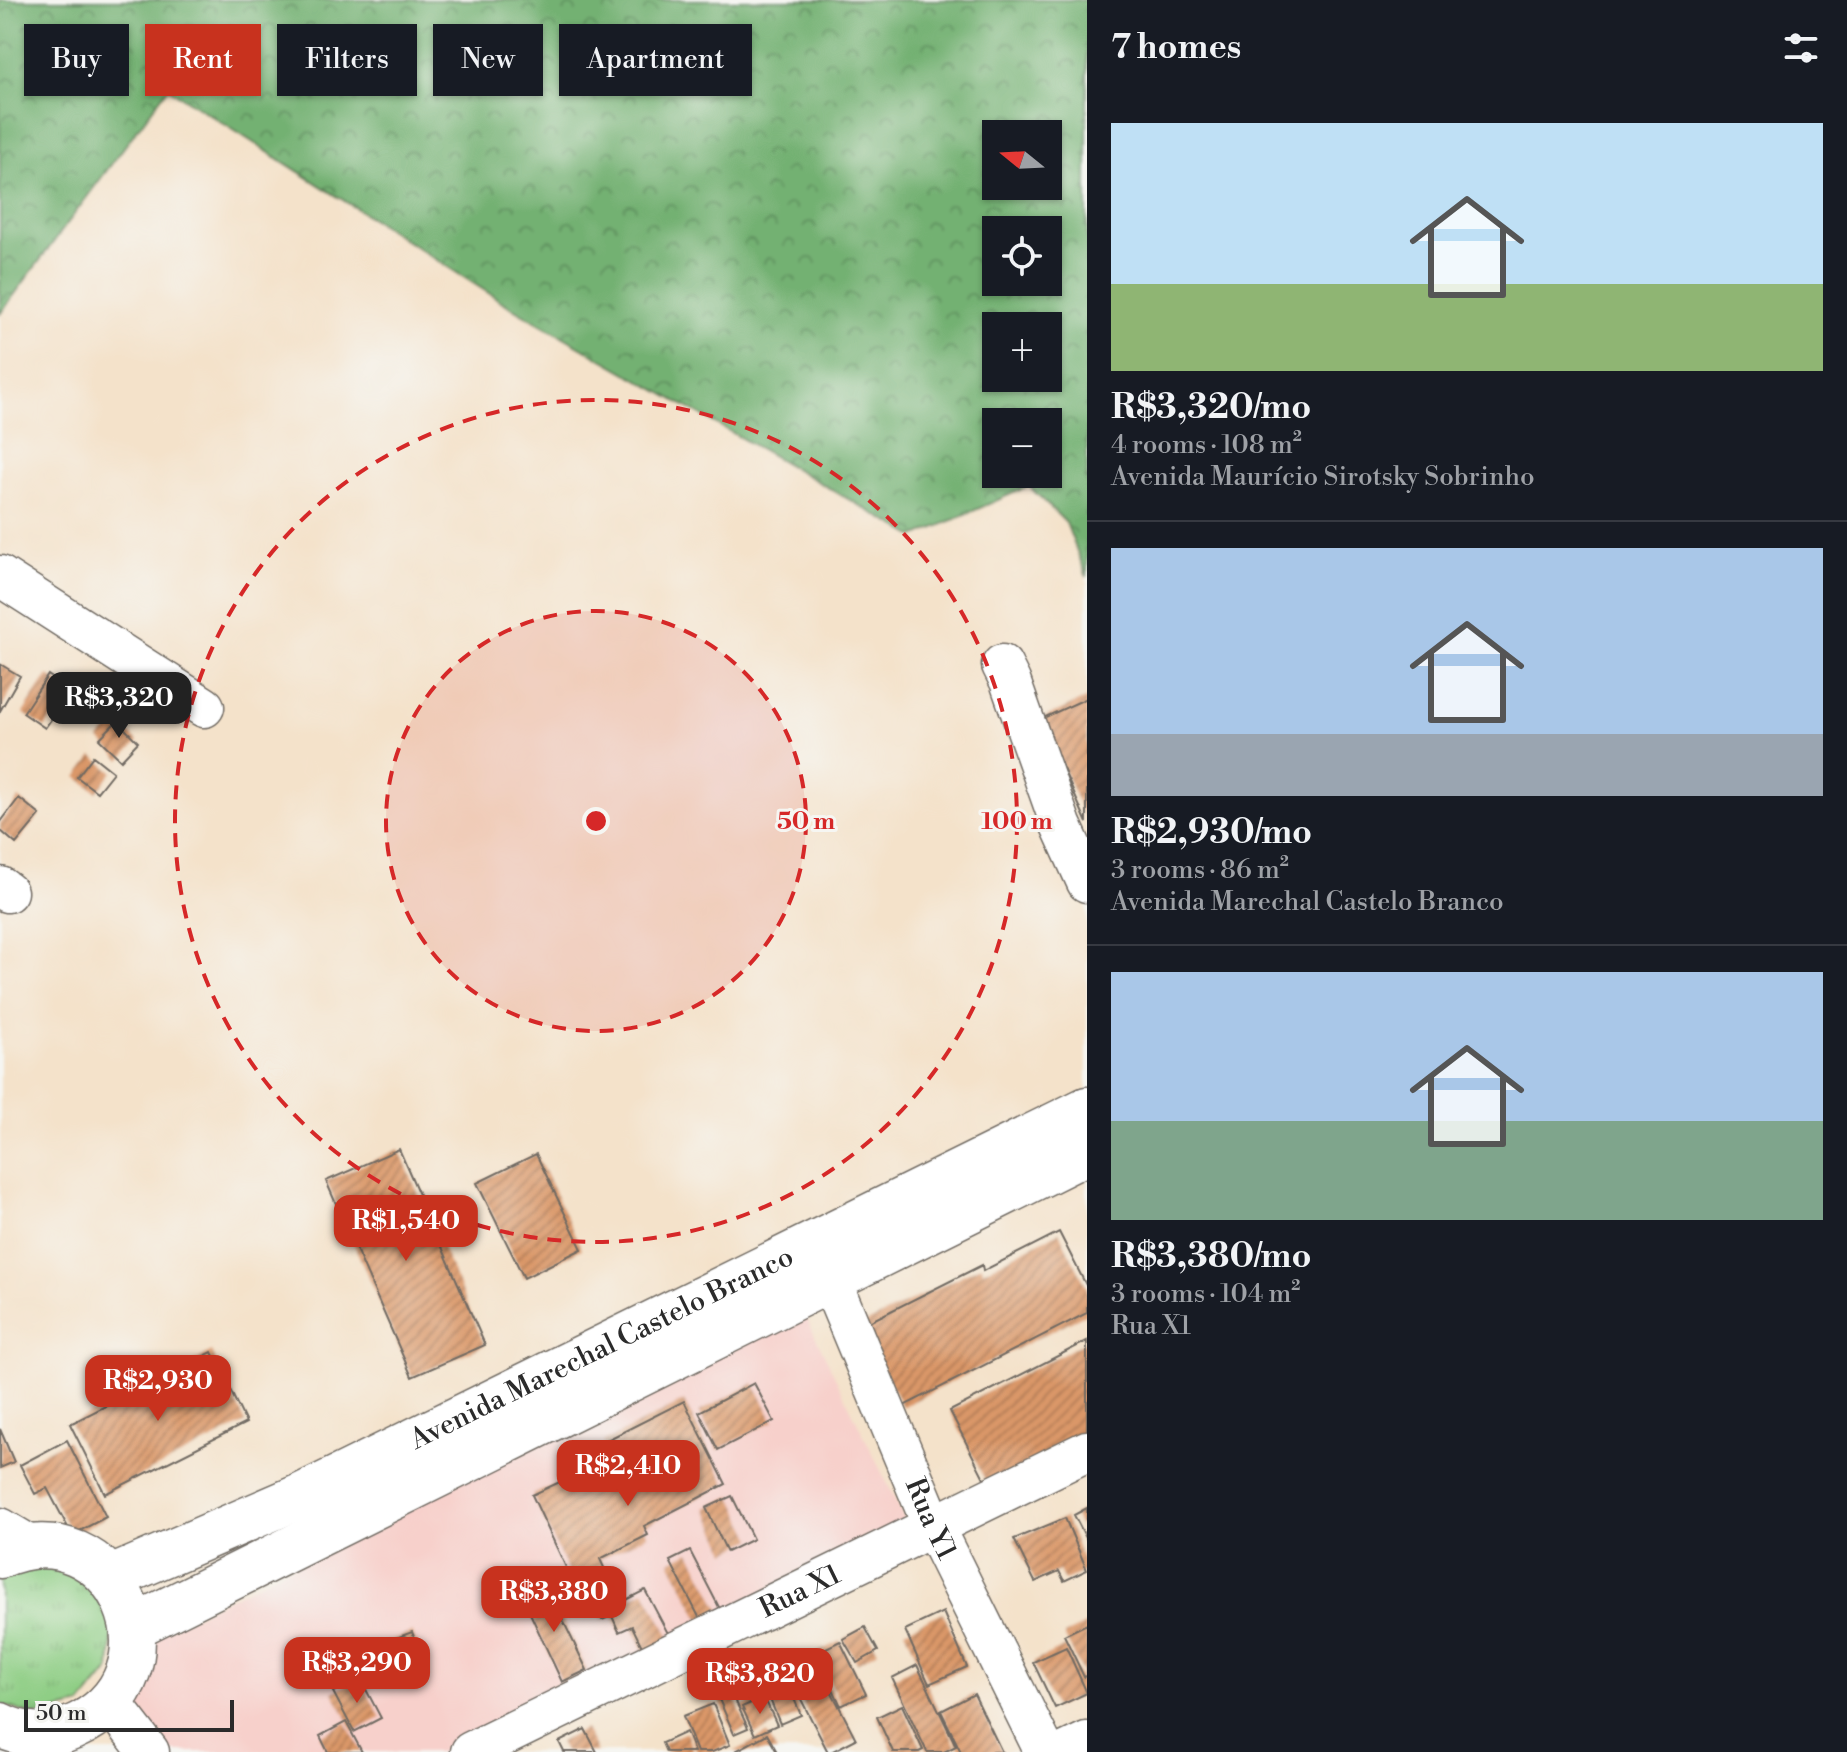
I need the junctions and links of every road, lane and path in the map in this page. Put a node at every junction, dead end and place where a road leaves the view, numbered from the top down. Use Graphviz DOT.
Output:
graph roads {
  1 [pos="0,576"];
  2 [pos="1002,665"];
  3 [pos="204,707"];
  4 [pos="1087,882"];
  5 [pos="1087,1109"];
  6 [pos="1087,1152"];
  7 [pos="830,1279"];
  8 [pos="1087,1451"];
  9 [pos="933,1526"];
  10 [pos="11,1544"];
  11 [pos="111,1578"];
  12 [pos="133,1627"];
  13 [pos="111,1703"];
  14 [pos="3,1728"];
  15 [pos="61,1742"];
  16 [pos="1087,1742"];
  17 [pos="149,1752"];
  18 [pos="471,1752"];
  19 [pos="1045,1752"];
  20 [pos="1066,1752"];
  1 -- 3 [label="street"];
  2 -- 4 [label="street"];
  5 -- 11 [label="main road, Avenida Marechal Castelo Branco"];
  6 -- 7 [label="main road, Avenida Marechal Castelo Branco"];
  7 -- 9 [label="street, Rua Y1"];
  7 -- 12 [label="main road, Avenida Marechal Castelo Branco"];
  8 -- 9 [label="street, Rua X1"];
  9 -- 18 [label="street, Rua X1"];
  9 -- 19 [label="street, Rua Y1"];
  10 -- 11 [label="main road"];
  11 -- 12 [label="main road"];
  12 -- 13 [label="main road"];
  13 -- 15 [label="main road"];
  13 -- 17 [label="street"];
  14 -- 15 [label="main road"];
  16 -- 20 [label="street"];
}
